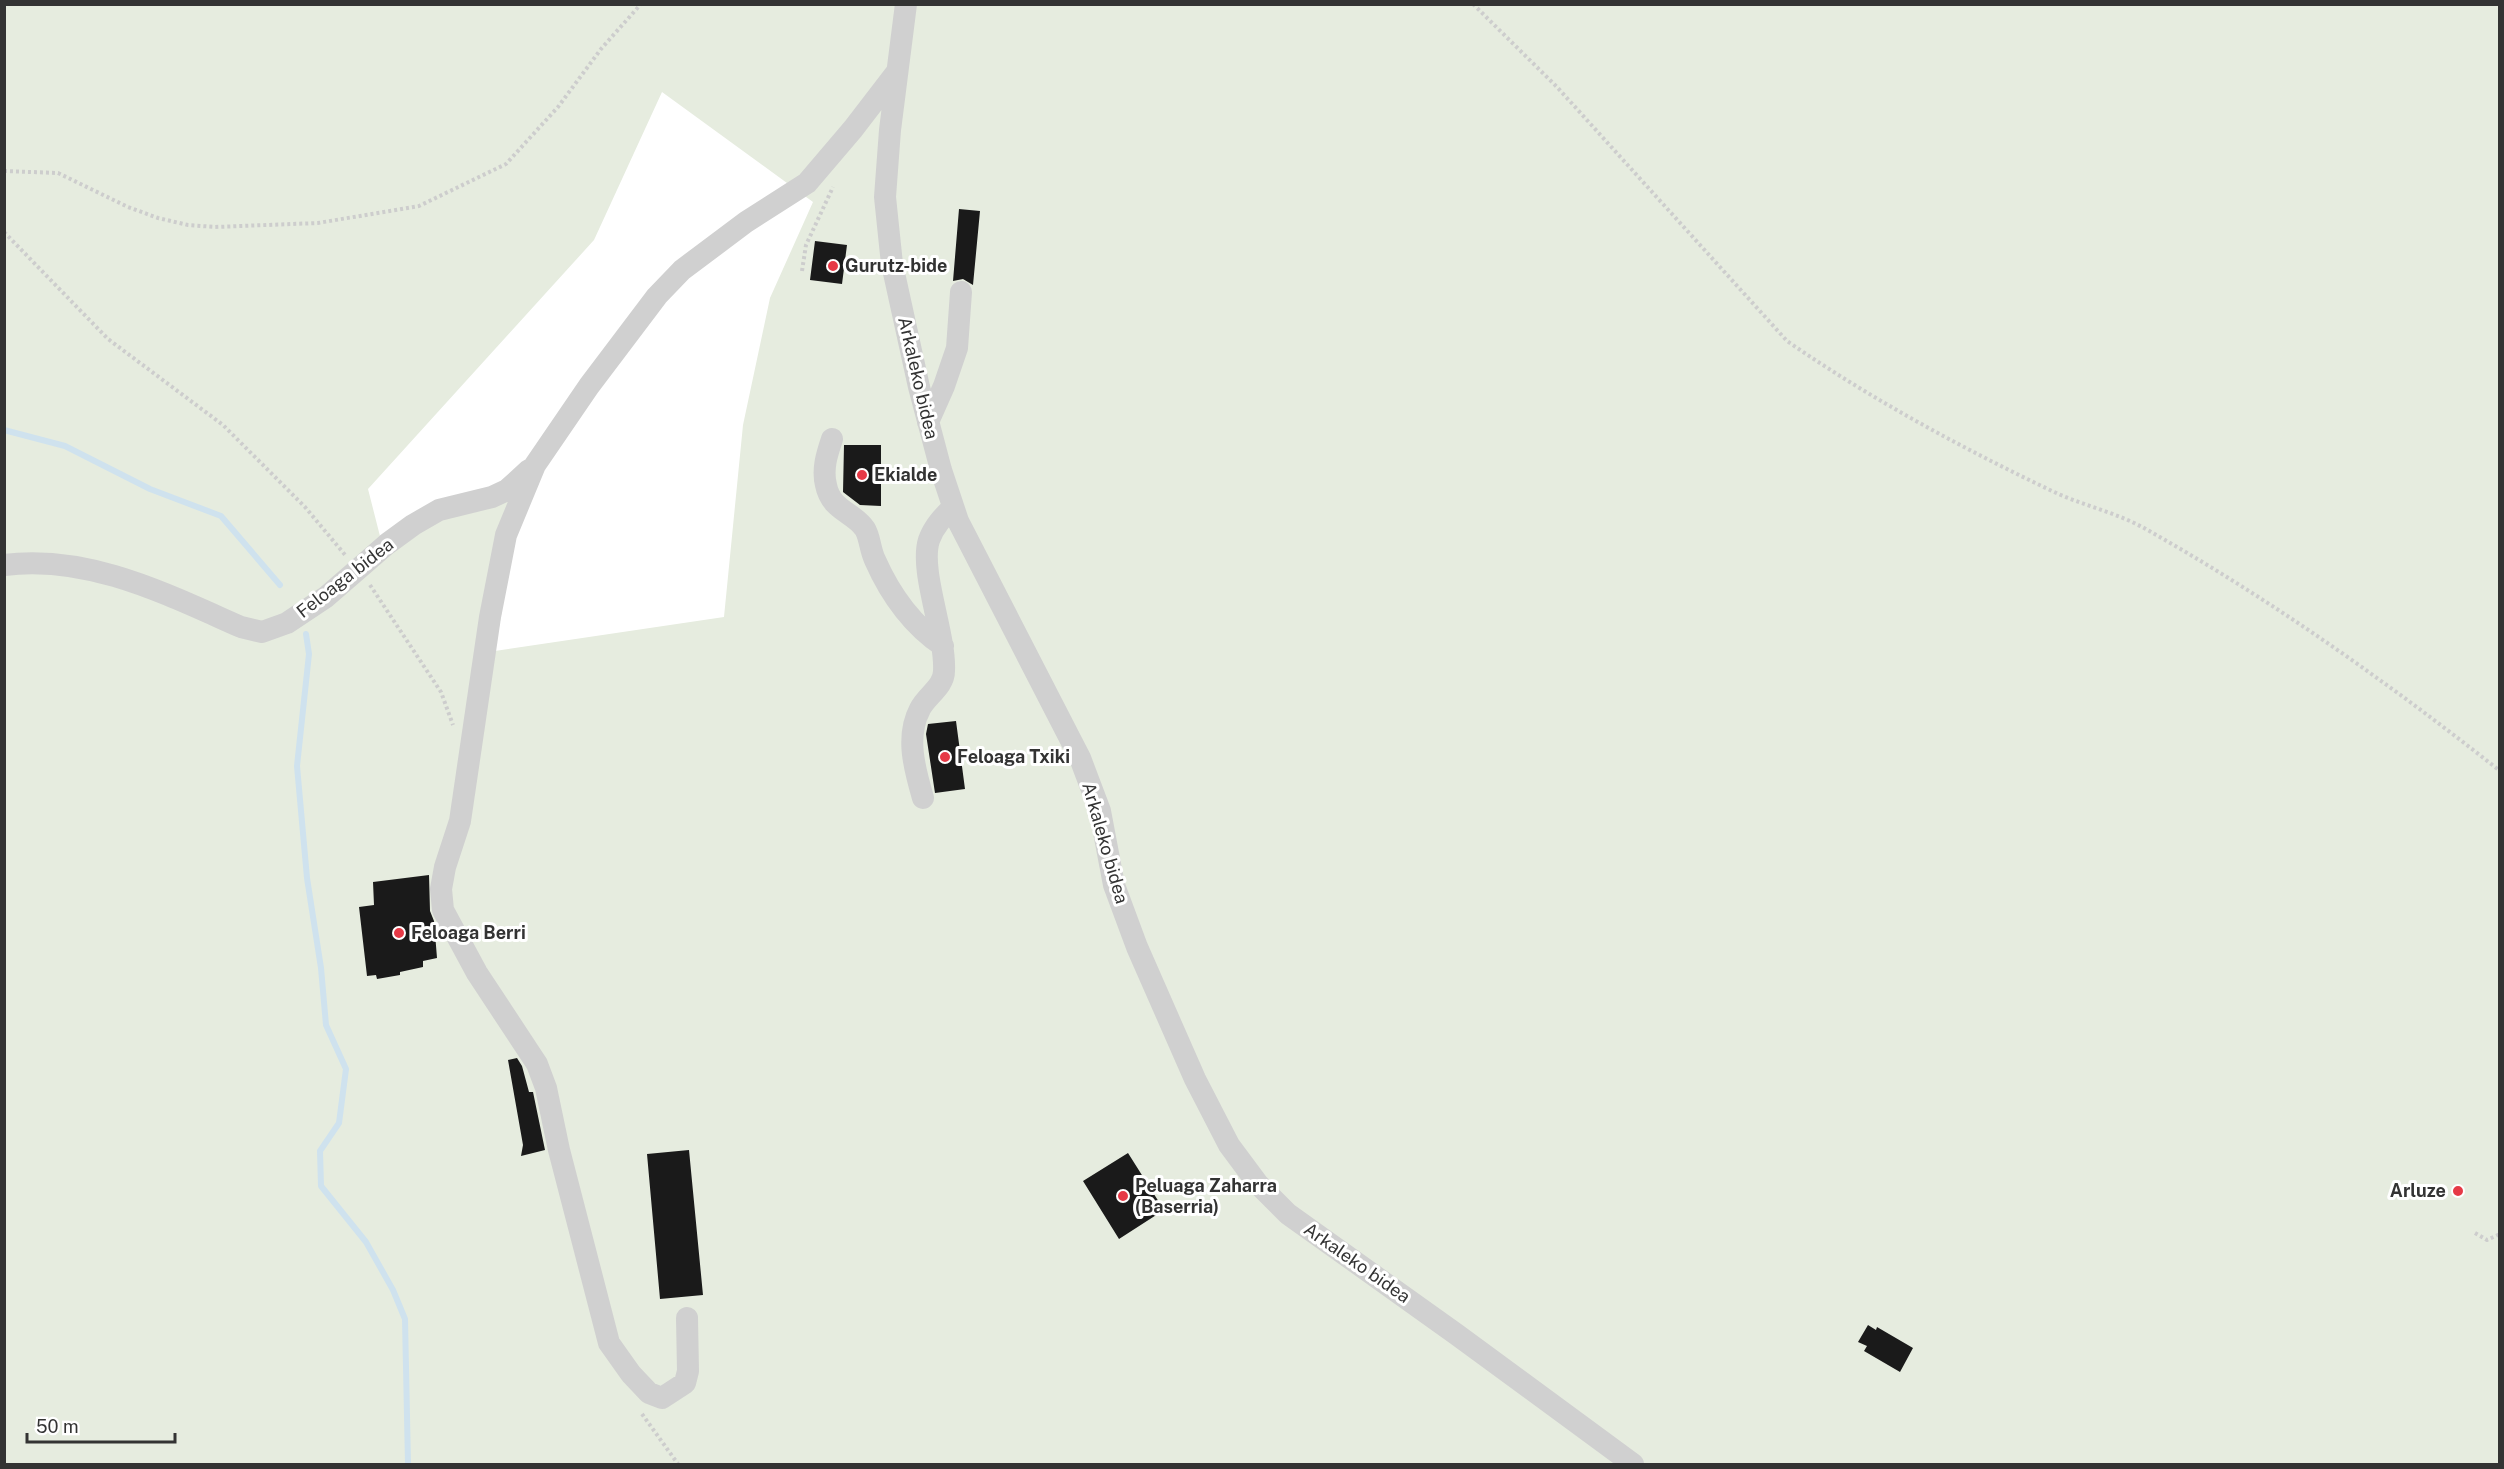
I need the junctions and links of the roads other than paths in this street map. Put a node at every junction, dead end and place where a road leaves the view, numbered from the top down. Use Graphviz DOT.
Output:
graph roads {
  1 [pos="906,4"];
  2 [pos="897,72"];
  3 [pos="961,292"];
  4 [pos="928,422"];
  5 [pos="832,439"];
  6 [pos="535,465"];
  7 [pos="953,507"];
  8 [pos="4,565"];
  9 [pos="943,646"];
  10 [pos="923,798"];
  11 [pos="687,1318"];
  12 [pos="1633,1464"];
  1 -- 2 [label="street, Arkaleko bidea"];
  2 -- 4 [label="street, Arkaleko bidea"];
  2 -- 6 [label="street"];
  3 -- 4 [label="street"];
  4 -- 7 [label="street, Arkaleko bidea"];
  5 -- 9 [label="street"];
  6 -- 8 [label="street, Feloaga bidea"];
  6 -- 11 [label="street"];
  7 -- 9 [label="street"];
  7 -- 12 [label="street, Arkaleko bidea"];
  9 -- 10 [label="street"];
}
